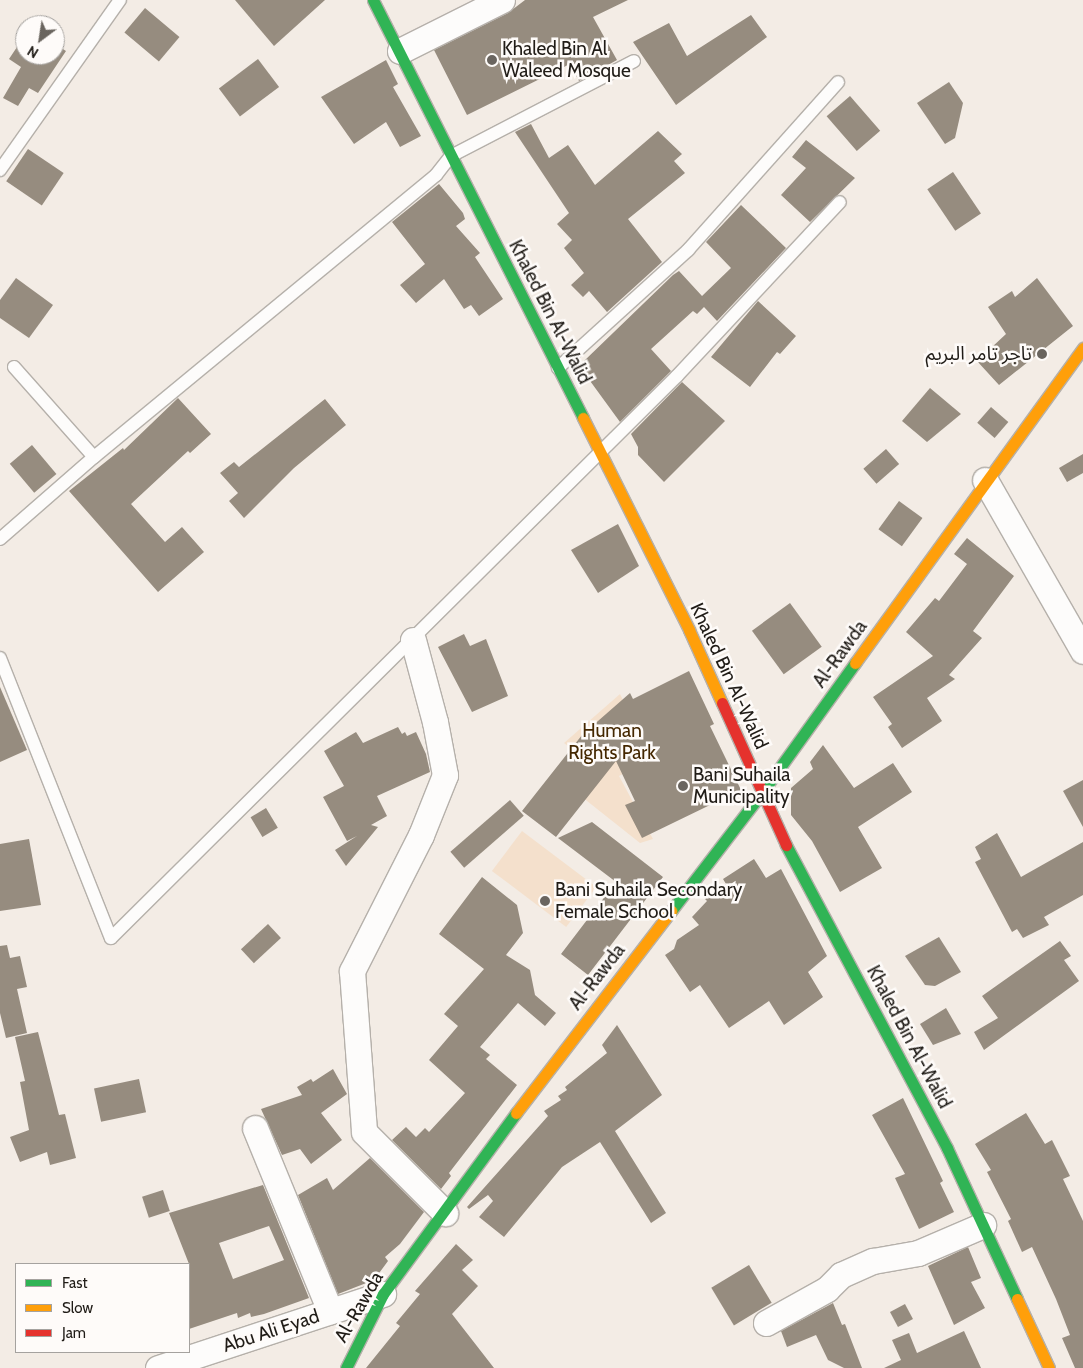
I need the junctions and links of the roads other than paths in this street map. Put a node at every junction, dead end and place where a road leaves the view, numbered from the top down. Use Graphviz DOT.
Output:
graph roads {
  1 [pos="120,0"];
  2 [pos="373,0"];
  3 [pos="502,0"];
  4 [pos="400,51"];
  5 [pos="634,61"];
  6 [pos="838,82"];
  7 [pos="451,156"];
  8 [pos="0,170"];
  9 [pos="840,202"];
  10 [pos="1083,348"];
  11 [pos="14,367"];
  12 [pos="558,368"];
  13 [pos="600,449"];
  14 [pos="94,457"];
  15 [pos="985,480"];
  16 [pos="0,539"];
  17 [pos="413,640"];
  18 [pos="1083,651"];
  19 [pos="0,658"];
  20 [pos="763,791"];
  21 [pos="255,1128"];
  22 [pos="445,1213"];
  23 [pos="983,1225"];
  24 [pos="383,1294"];
  25 [pos="330,1311"];
  26 [pos="766,1323"];
  27 [pos="1042,1366"];
  28 [pos="158,1368"];
  29 [pos="346,1368"];
  1 -- 8 [label="lane"];
  2 -- 4 [label="street, Khaled Bin Al-Walid"];
  3 -- 4 [label="street"];
  4 -- 7 [label="street, Khaled Bin Al-Walid"];
  5 -- 7 [label="lane"];
  6 -- 12 [label="lane"];
  7 -- 12 [label="street, Khaled Bin Al-Walid"];
  7 -- 14 [label="lane"];
  9 -- 13 [label="lane"];
  10 -- 15 [label="street, Al-Rawda"];
  11 -- 14 [label="lane"];
  12 -- 13 [label="street, Khaled Bin Al-Walid"];
  13 -- 17 [label="lane"];
  13 -- 20 [label="street, Khaled Bin Al-Walid"];
  14 -- 16 [label="lane"];
  15 -- 18 [label="street"];
  15 -- 20 [label="street, Al-Rawda"];
  17 -- 19 [label="lane"];
  17 -- 22 [label="street"];
  20 -- 22 [label="street, Al-Rawda"];
  20 -- 23 [label="street, Khaled Bin Al-Walid"];
  21 -- 25 [label="street"];
  22 -- 24 [label="street, Al-Rawda"];
  23 -- 26 [label="street"];
  23 -- 27 [label="street, Khaled Bin Al-Walid"];
  24 -- 25 [label="street, Abu Ali Eyad"];
  24 -- 29 [label="street, Al-Rawda"];
  25 -- 28 [label="street, Abu Ali Eyad"];
}
